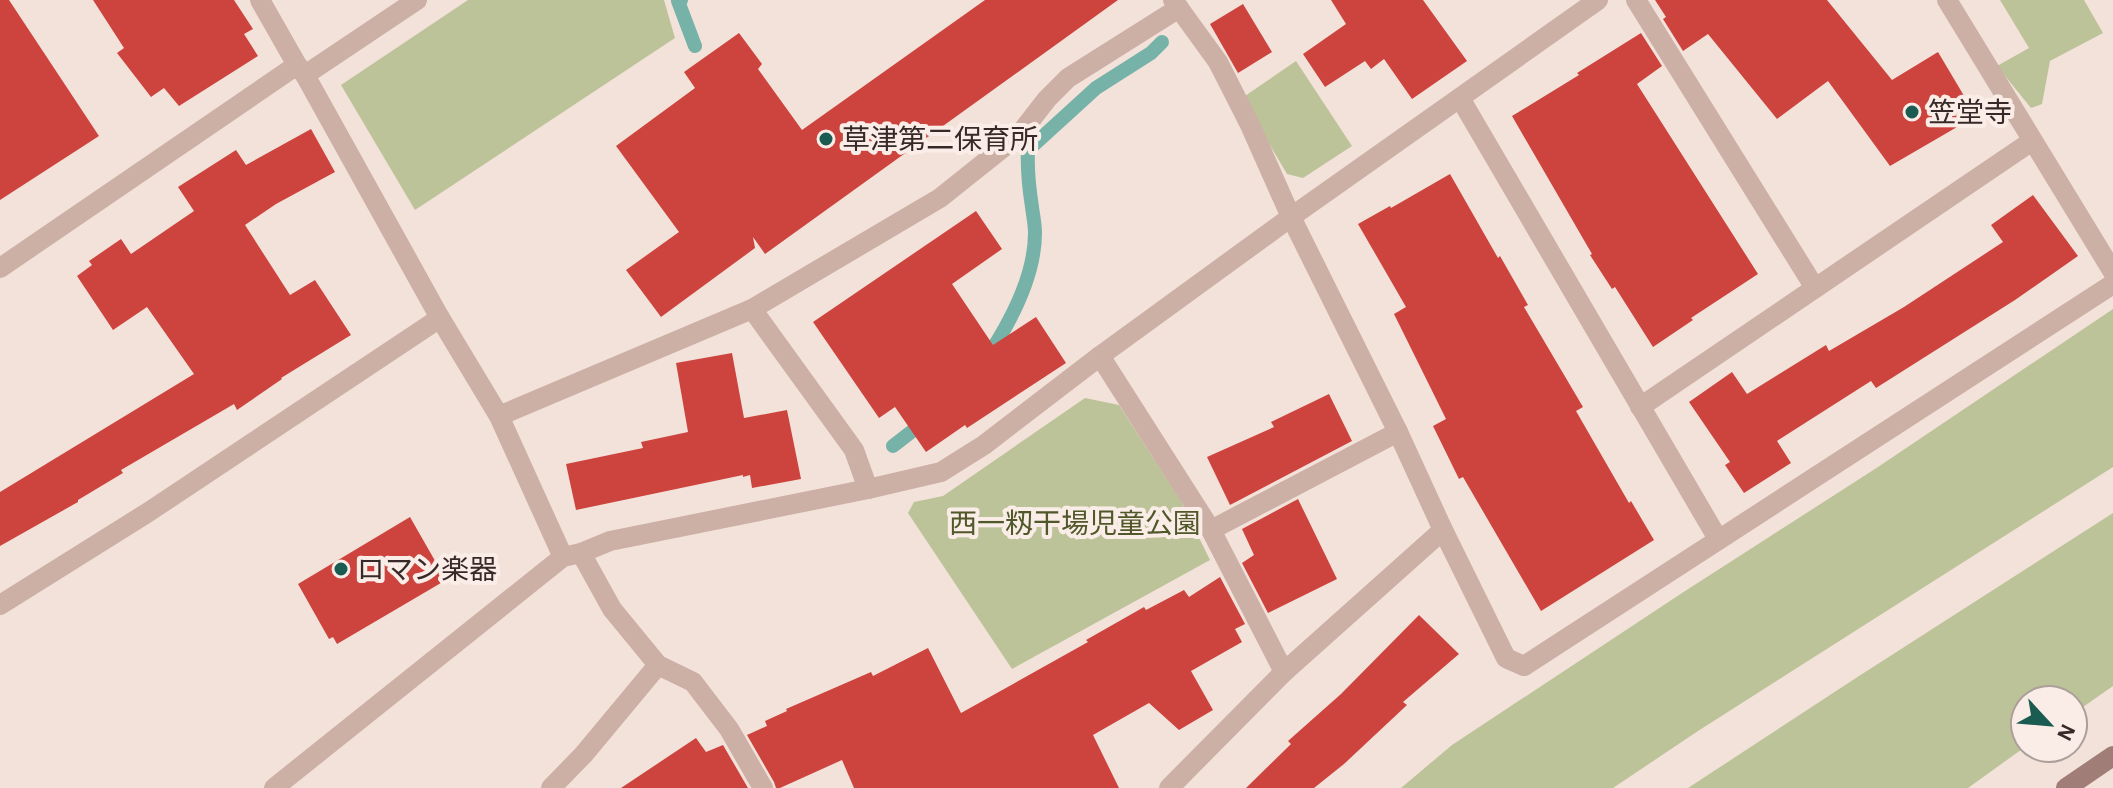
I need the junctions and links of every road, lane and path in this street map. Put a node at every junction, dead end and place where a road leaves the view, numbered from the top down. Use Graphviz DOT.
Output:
graph roads {
  1 [pos="260,0"];
  2 [pos="417,0"];
  3 [pos="1598,0"];
  4 [pos="1636,0"];
  5 [pos="1947,0"];
  6 [pos="1176,4"];
  7 [pos="301,70"];
  8 [pos="1460,98"];
  9 [pos="2032,141"];
  10 [pos="1291,217"];
  11 [pos="0,268"];
  12 [pos="2113,272"];
  13 [pos="2113,284"];
  14 [pos="1815,288"];
  15 [pos="752,309"];
  16 [pos="440,318"];
  17 [pos="1100,356"];
  18 [pos="1640,407"];
  19 [pos="499,416"];
  20 [pos="1398,432"];
  21 [pos="868,489"];
  22 [pos="1211,530"];
  23 [pos="1443,530"];
  24 [pos="1718,539"];
  25 [pos="572,555"];
  26 [pos="0,605"];
  27 [pos="658,665"];
  28 [pos="1284,672"];
  29 [pos="2113,756"];
  30 [pos="274,788"];
  31 [pos="551,788"];
  32 [pos="763,788"];
  33 [pos="1169,788"];
  34 [pos="2066,788"];
  1 -- 7 [label="street"];
  2 -- 7 [label="street"];
  3 -- 8 [label="street"];
  4 -- 14 [label="street"];
  5 -- 9 [label="street"];
  6 -- 10 [label="street"];
  6 -- 15 [label="street"];
  7 -- 11 [label="street"];
  7 -- 16 [label="street"];
  8 -- 10 [label="street"];
  8 -- 18 [label="street"];
  9 -- 12 [label="street"];
  9 -- 14 [label="street"];
  10 -- 17 [label="street"];
  10 -- 20 [label="street"];
  13 -- 24 [label="street"];
  14 -- 18 [label="street"];
  15 -- 19 [label="street"];
  15 -- 21 [label="street"];
  16 -- 19 [label="street"];
  16 -- 26 [label="street"];
  17 -- 21 [label="street"];
  17 -- 22 [label="street"];
  18 -- 24 [label="street"];
  19 -- 25 [label="street"];
  20 -- 22 [label="street"];
  20 -- 23 [label="street"];
  21 -- 25 [label="street"];
  22 -- 28 [label="street"];
  23 -- 24 [label="street"];
  23 -- 28 [label="street"];
  25 -- 27 [label="street"];
  25 -- 30 [label="street"];
  27 -- 31 [label="street"];
  27 -- 32 [label="street"];
  28 -- 33 [label="street"];
  29 -- 34 [label="main road"];
}
